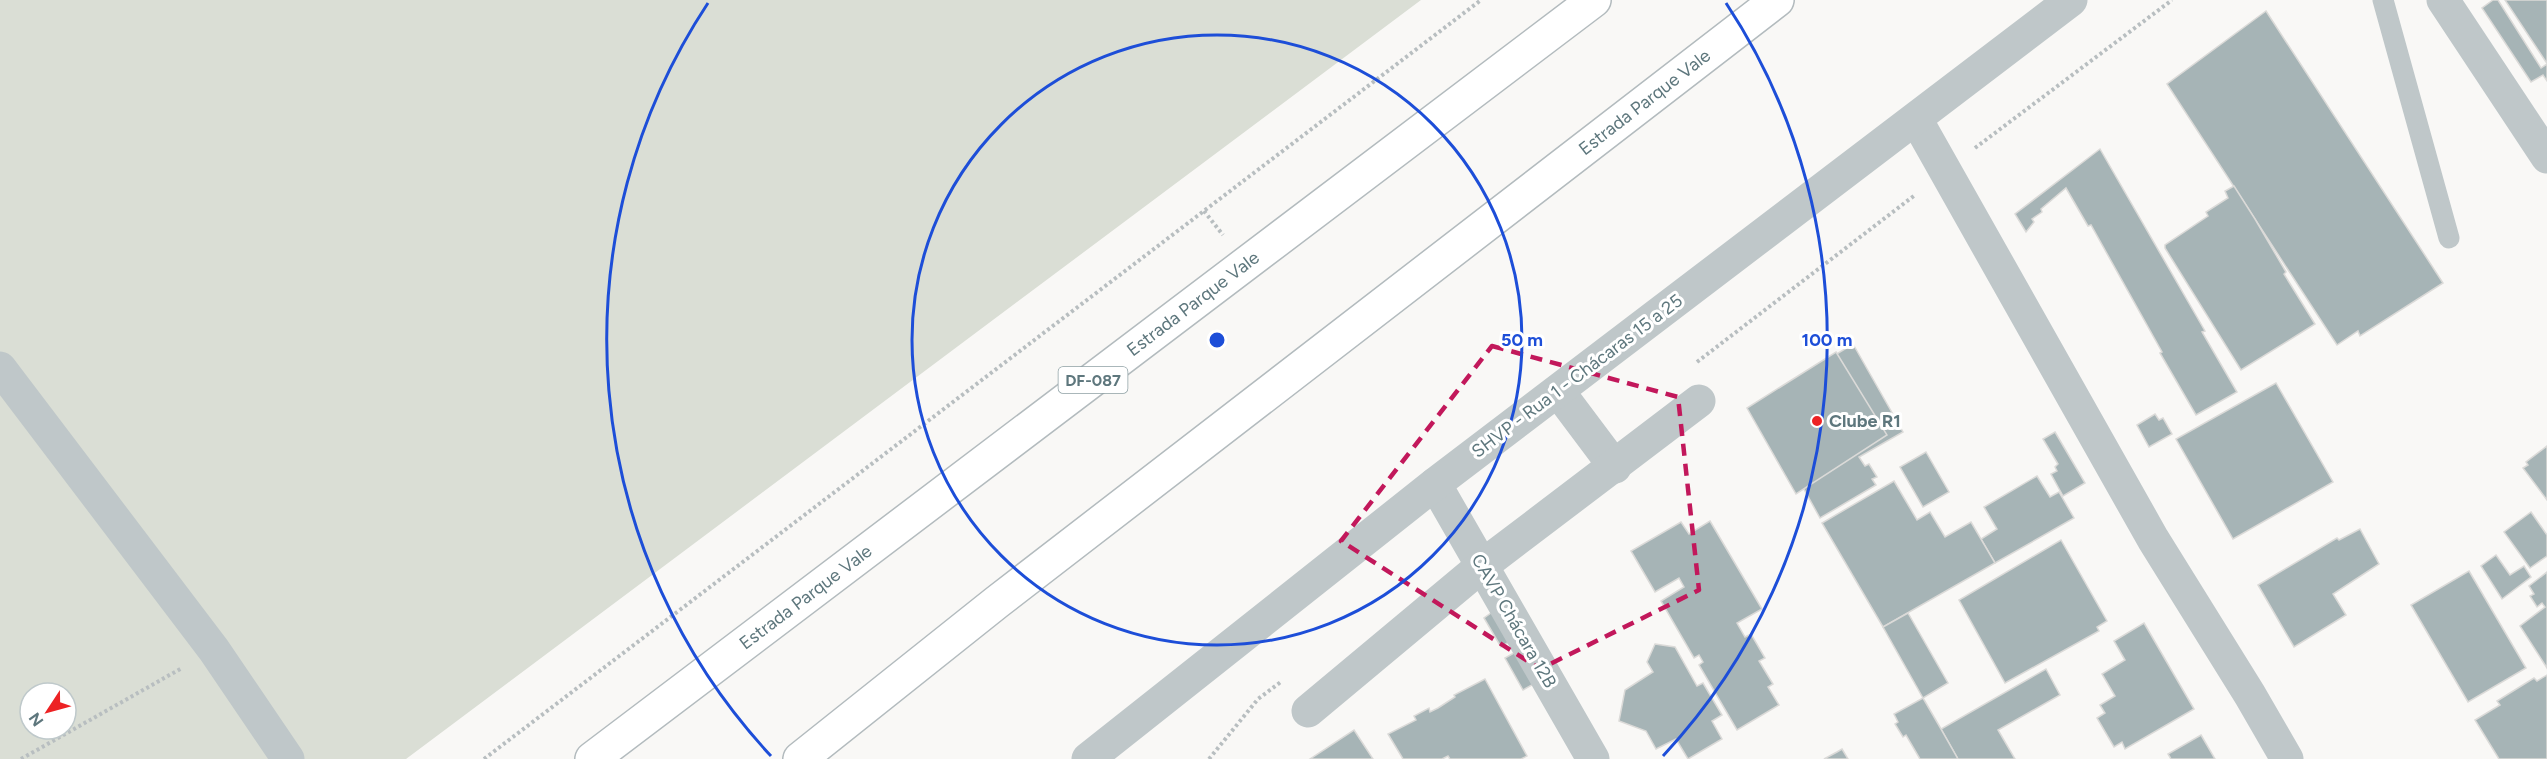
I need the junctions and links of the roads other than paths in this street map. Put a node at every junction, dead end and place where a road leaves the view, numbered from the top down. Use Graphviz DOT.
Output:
graph roads {
  1 [pos="1594,0"];
  2 [pos="1778,0"];
  3 [pos="2071,0"];
  4 [pos="2383,0"];
  5 [pos="2443,0"];
  6 [pos="1916,119"];
  7 [pos="2547,157"];
  8 [pos="2449,238"];
  9 [pos="0,368"];
  10 [pos="1558,391"];
  11 [pos="1700,401"];
  12 [pos="1614,466"];
  13 [pos="1435,484"];
  14 [pos="1483,566"];
  15 [pos="1308,711"];
  16 [pos="288,759"];
  17 [pos="592,759"];
  18 [pos="800,759"];
  19 [pos="1088,759"];
  20 [pos="1593,759"];
  21 [pos="2287,759"];
  1 -- 17 [label="main road, Estrada Parque Vale / DF-087"];
  2 -- 18 [label="main road, Estrada Parque Vale"];
  3 -- 6 [label="street, SHVP - Rua 1 - Chácaras 15 a 25"];
  4 -- 8 [label="lane"];
  5 -- 7 [label="street"];
  6 -- 10 [label="street, SHVP - Rua 1 - Chácaras 15 a 25"];
  6 -- 21 [label="street"];
  9 -- 16 [label="street"];
  10 -- 12 [label="street"];
  10 -- 13 [label="street, SHVP - Rua 1 - Chácaras 15 a 25"];
  11 -- 12 [label="street"];
  12 -- 14 [label="street"];
  13 -- 14 [label="street, CAVP Chácara 12B"];
  13 -- 19 [label="street, SHVP - Rua 1 - Chácaras 15 a 25"];
  14 -- 15 [label="street"];
  14 -- 20 [label="street, CAVP Chácara 12B"];
}
